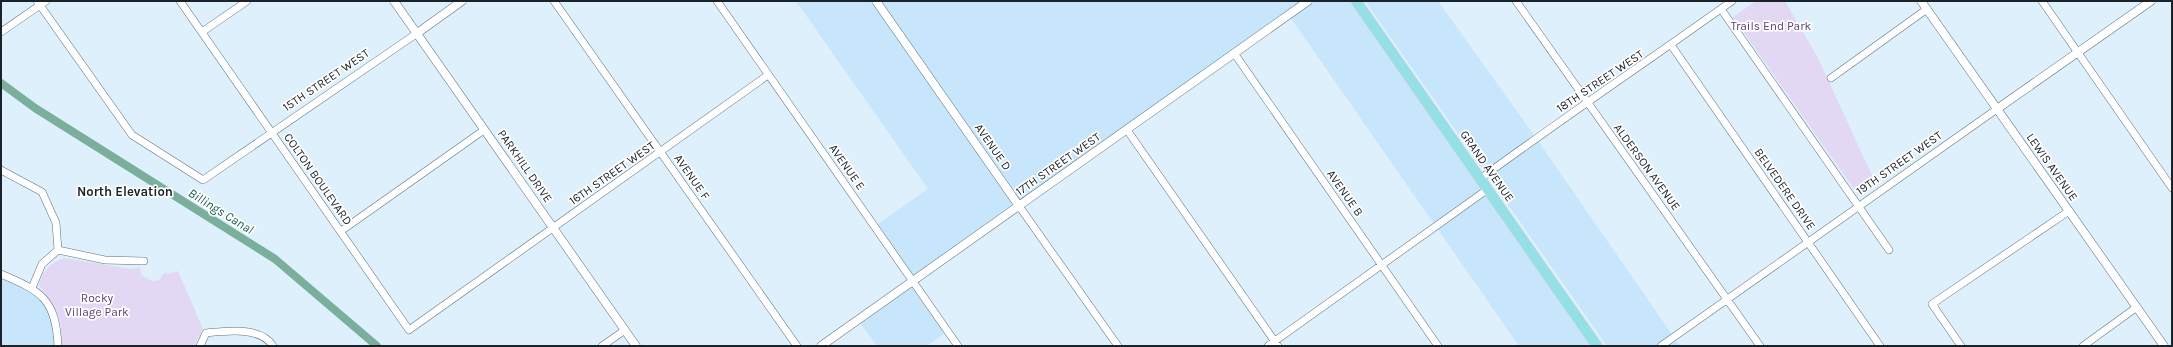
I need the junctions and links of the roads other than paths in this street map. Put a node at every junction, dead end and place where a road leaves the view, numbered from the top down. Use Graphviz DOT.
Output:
graph roads {
  1 [pos="180,1"];
  2 [pos="247,1"];
  3 [pos="394,1"];
  4 [pos="462,1"];
  5 [pos="554,1"];
  6 [pos="717,1"];
  7 [pos="876,1"];
  8 [pos="1308,1"];
  9 [pos="1356,1"];
  10 [pos="1516,1"];
  11 [pos="1732,1"];
  12 [pos="1921,1"];
  13 [pos="2042,1"];
  14 [pos="2151,1"];
  15 [pos="41,2"];
  16 [pos="1721,9"];
  17 [pos="1926,9"];
  18 [pos="1,32"];
  19 [pos="202,32"];
  20 [pos="416,34"];
  21 [pos="1671,45"];
  22 [pos="1234,53"];
  23 [pos="2077,53"];
  24 [pos="768,75"];
  25 [pos="1831,78"];
  26 [pos="1586,102"];
  27 [pos="1997,109"];
  28 [pos="484,130"];
  29 [pos="1127,130"];
  30 [pos="272,132"];
  31 [pos="661,151"];
  32 [pos="1,170"];
  33 [pos="1480,179"];
  34 [pos="2172,188"];
  35 [pos="1488,190"];
  36 [pos="1019,206"];
  37 [pos="1858,207"];
  38 [pos="2069,211"];
  39 [pos="553,228"];
  40 [pos="341,231"];
  41 [pos="1809,242"];
  42 [pos="58,250"];
  43 [pos="1889,250"];
  44 [pos="144,261"];
  45 [pos="1381,265"];
  46 [pos="1,274"];
  47 [pos="913,281"];
  48 [pos="32,288"];
  49 [pos="1728,300"];
  50 [pos="2137,307"];
  51 [pos="409,330"];
  52 [pos="625,330"];
  53 [pos="1276,344"];
  54 [pos="58,346"];
  55 [pos="200,346"];
  56 [pos="273,346"];
  57 [pos="602,346"];
  58 [pos="636,346"];
  59 [pos="797,346"];
  60 [pos="821,346"];
  61 [pos="958,346"];
  62 [pos="1118,346"];
  63 [pos="1268,346"];
  64 [pos="1438,346"];
  65 [pos="1597,346"];
  66 [pos="1661,346"];
  67 [pos="1760,346"];
  68 [pos="1880,346"];
  69 [pos="1962,346"];
  70 [pos="2084,346"];
  71 [pos="2164,346"];
  1 -- 19 [label="street, COLTON BOULEVARD"];
  2 -- 19 [label="street"];
  3 -- 20 [label="street, PARKHILL DRIVE"];
  4 -- 20 [label="street, 15TH STREET WEST"];
  5 -- 31 [label="street, AVENUE F"];
  6 -- 24 [label="street, AVENUE E"];
  7 -- 36 [label="street, AVENUE D"];
  8 -- 22 [label="street, 17TH STREET WEST"];
  9 -- 33 [label="main road, GRAND AVENUE"];
  10 -- 26 [label="street, ALDERSON AVENUE"];
  11 -- 16 [label="street, 18TH STREET WEST"];
  12 -- 17 [label="street, LEWIS AVENUE"];
  13 -- 23 [label="street"];
  14 -- 23 [label="street, 19TH STREET WEST"];
  15 -- 18 [label="street"];
  15 -- 30 [label="street, 15TH STREET WEST"];
  16 -- 21 [label="street, 18TH STREET WEST"];
  16 -- 37 [label="street"];
  17 -- 25 [label="street"];
  17 -- 27 [label="street, LEWIS AVENUE"];
  19 -- 30 [label="street, COLTON BOULEVARD"];
  20 -- 28 [label="street, PARKHILL DRIVE"];
  20 -- 30 [label="street, 15TH STREET WEST"];
  21 -- 26 [label="street, 18TH STREET WEST"];
  21 -- 41 [label="street, BELVEDERE DRIVE"];
  22 -- 29 [label="street, 17TH STREET WEST"];
  22 -- 45 [label="street, AVENUE B"];
  23 -- 27 [label="street, 19TH STREET WEST"];
  23 -- 34 [label="street"];
  24 -- 31 [label="street, 16TH STREET WEST"];
  24 -- 47 [label="street, AVENUE E"];
  26 -- 33 [label="street, 18TH STREET WEST"];
  26 -- 49 [label="street, ALDERSON AVENUE"];
  27 -- 37 [label="street, 19TH STREET WEST"];
  27 -- 38 [label="street, LEWIS AVENUE"];
  28 -- 39 [label="street, PARKHILL DRIVE"];
  28 -- 40 [label="street"];
  29 -- 36 [label="street, 17TH STREET WEST"];
  29 -- 53 [label="street"];
  30 -- 40 [label="street, COLTON BOULEVARD"];
  31 -- 39 [label="street, 16TH STREET WEST"];
  31 -- 59 [label="street, AVENUE F"];
  32 -- 42 [label="street"];
  33 -- 35 [label="main road, GRAND AVENUE"];
  35 -- 45 [label="street"];
  35 -- 65 [label="main road, GRAND AVENUE"];
  36 -- 47 [label="street, 17TH STREET WEST"];
  36 -- 62 [label="street, AVENUE D"];
  37 -- 41 [label="street, 19TH STREET WEST"];
  37 -- 43 [label="street"];
  38 -- 50 [label="street, LEWIS AVENUE"];
  38 -- 69 [label="street"];
  39 -- 51 [label="street, 16TH STREET WEST"];
  39 -- 52 [label="street, PARKHILL DRIVE"];
  40 -- 51 [label="street, COLTON BOULEVARD"];
  41 -- 49 [label="street, 19TH STREET WEST"];
  41 -- 68 [label="street, BELVEDERE DRIVE"];
  42 -- 44 [label="street"];
  42 -- 48 [label="street"];
  45 -- 53 [label="street"];
  45 -- 64 [label="street, AVENUE B"];
  46 -- 48 [label="street"];
  47 -- 60 [label="street, 17TH STREET WEST"];
  47 -- 61 [label="street, AVENUE E"];
  48 -- 54 [label="street"];
  49 -- 66 [label="street, 19TH STREET WEST"];
  49 -- 67 [label="street, ALDERSON AVENUE"];
  50 -- 70 [label="street"];
  50 -- 71 [label="street, LEWIS AVENUE"];
  52 -- 57 [label="street"];
  52 -- 58 [label="street, PARKHILL DRIVE"];
  53 -- 63 [label="street"];
  55 -- 56 [label="street"];
}
